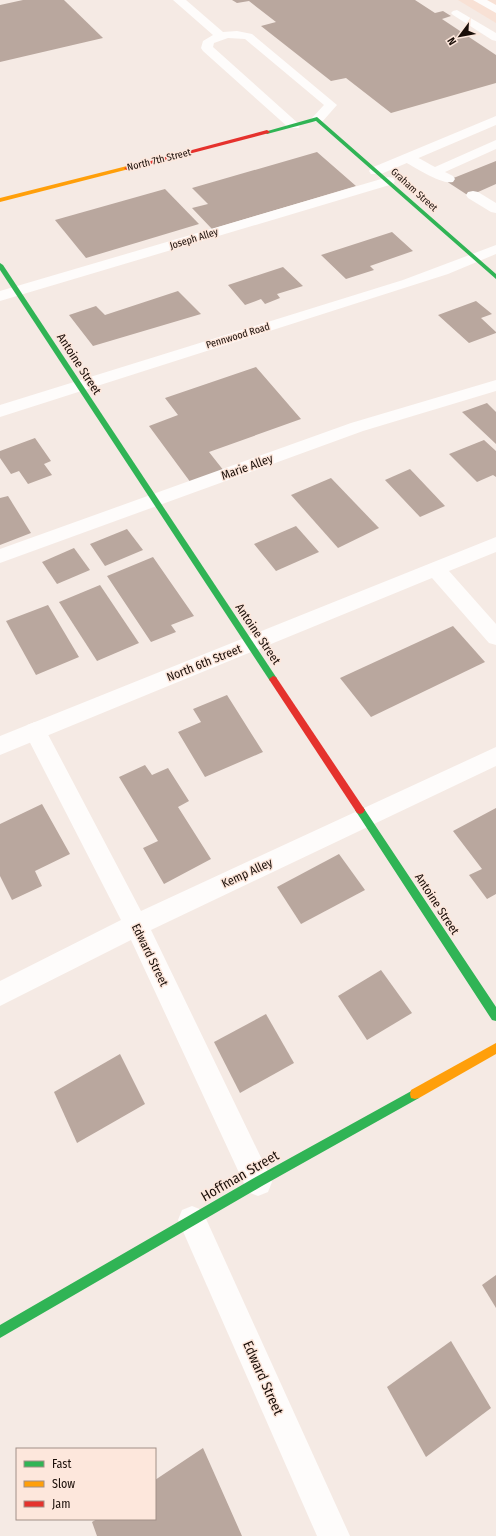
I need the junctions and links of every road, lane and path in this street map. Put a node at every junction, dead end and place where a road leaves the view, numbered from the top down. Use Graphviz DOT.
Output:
graph roads {
  1 [pos="179,0"];
  2 [pos="479,0"];
  3 [pos="496,10"];
  4 [pos="458,13"];
  5 [pos="220,35"];
  6 [pos="496,38"];
  7 [pos="317,119"];
  8 [pos="496,120"];
  9 [pos="294,125"];
  10 [pos="496,144"];
  11 [pos="408,158"];
  12 [pos="376,171"];
  13 [pos="434,172"];
  14 [pos="449,180"];
  15 [pos="388,181"];
  16 [pos="473,195"];
  17 [pos="0,200"];
  18 [pos="496,209"];
  19 [pos="496,249"];
  20 [pos="475,259"];
  21 [pos="0,266"];
  22 [pos="496,277"];
  23 [pos="17,291"];
  24 [pos="0,296"];
  25 [pos="496,385"];
  26 [pos="80,386"];
  27 [pos="0,411"];
  28 [pos="156,501"];
  29 [pos="496,544"];
  30 [pos="0,556"];
  31 [pos="436,569"];
  32 [pos="496,637"];
  33 [pos="250,644"];
  34 [pos="35,731"];
  35 [pos="0,746"];
  36 [pos="496,756"];
  37 [pos="365,817"];
  38 [pos="136,926"];
  39 [pos="0,994"];
  40 [pos="496,1016"];
  41 [pos="496,1048"];
  42 [pos="258,1182"];
  43 [pos="192,1220"];
  44 [pos="0,1332"];
  45 [pos="334,1536"];
  1 -- 5 [label="street"];
  2 -- 3 [label="street"];
  4 -- 6 [label="street"];
  5 -- 7 [label="street"];
  5 -- 9 [label="street"];
  7 -- 9 [label="street, North 7th Street"];
  7 -- 12 [label="street, Graham Street"];
  8 -- 11 [label="street"];
  9 -- 17 [label="street, North 7th Street"];
  10 -- 13 [label="street"];
  11 -- 12 [label="street"];
  11 -- 13 [label="street"];
  12 -- 15 [label="street, Graham Street"];
  13 -- 14 [label="street"];
  15 -- 20 [label="street, Graham Street"];
  15 -- 23 [label="street, Joseph Alley"];
  16 -- 18 [label="street"];
  19 -- 20 [label="street, Pennwood Road"];
  20 -- 22 [label="street, Graham Street"];
  20 -- 26 [label="street, Pennwood Road"];
  21 -- 23 [label="street, Antoine Street"];
  23 -- 24 [label="street, Joseph Alley"];
  23 -- 26 [label="street, Antoine Street"];
  25 -- 28 [label="street, Marie Alley"];
  26 -- 27 [label="street, Pennwood Road"];
  26 -- 28 [label="street, Antoine Street"];
  28 -- 30 [label="street, Marie Alley"];
  28 -- 33 [label="street, Antoine Street"];
  29 -- 31 [label="street, North 6th Street"];
  31 -- 32 [label="street"];
  31 -- 33 [label="street, North 6th Street"];
  33 -- 34 [label="street, North 6th Street"];
  33 -- 37 [label="street, Antoine Street"];
  34 -- 35 [label="street, North 6th Street"];
  34 -- 38 [label="street, Edward Street"];
  36 -- 37 [label="street, Kemp Alley"];
  37 -- 38 [label="street, Kemp Alley"];
  37 -- 40 [label="street, Antoine Street"];
  38 -- 39 [label="street, Kemp Alley"];
  38 -- 42 [label="street, Edward Street"];
  41 -- 42 [label="street, Hoffman Street"];
  42 -- 43 [label="street, Hoffman Street"];
  43 -- 44 [label="street, Hoffman Street"];
  43 -- 45 [label="street, Edward Street"];
}
